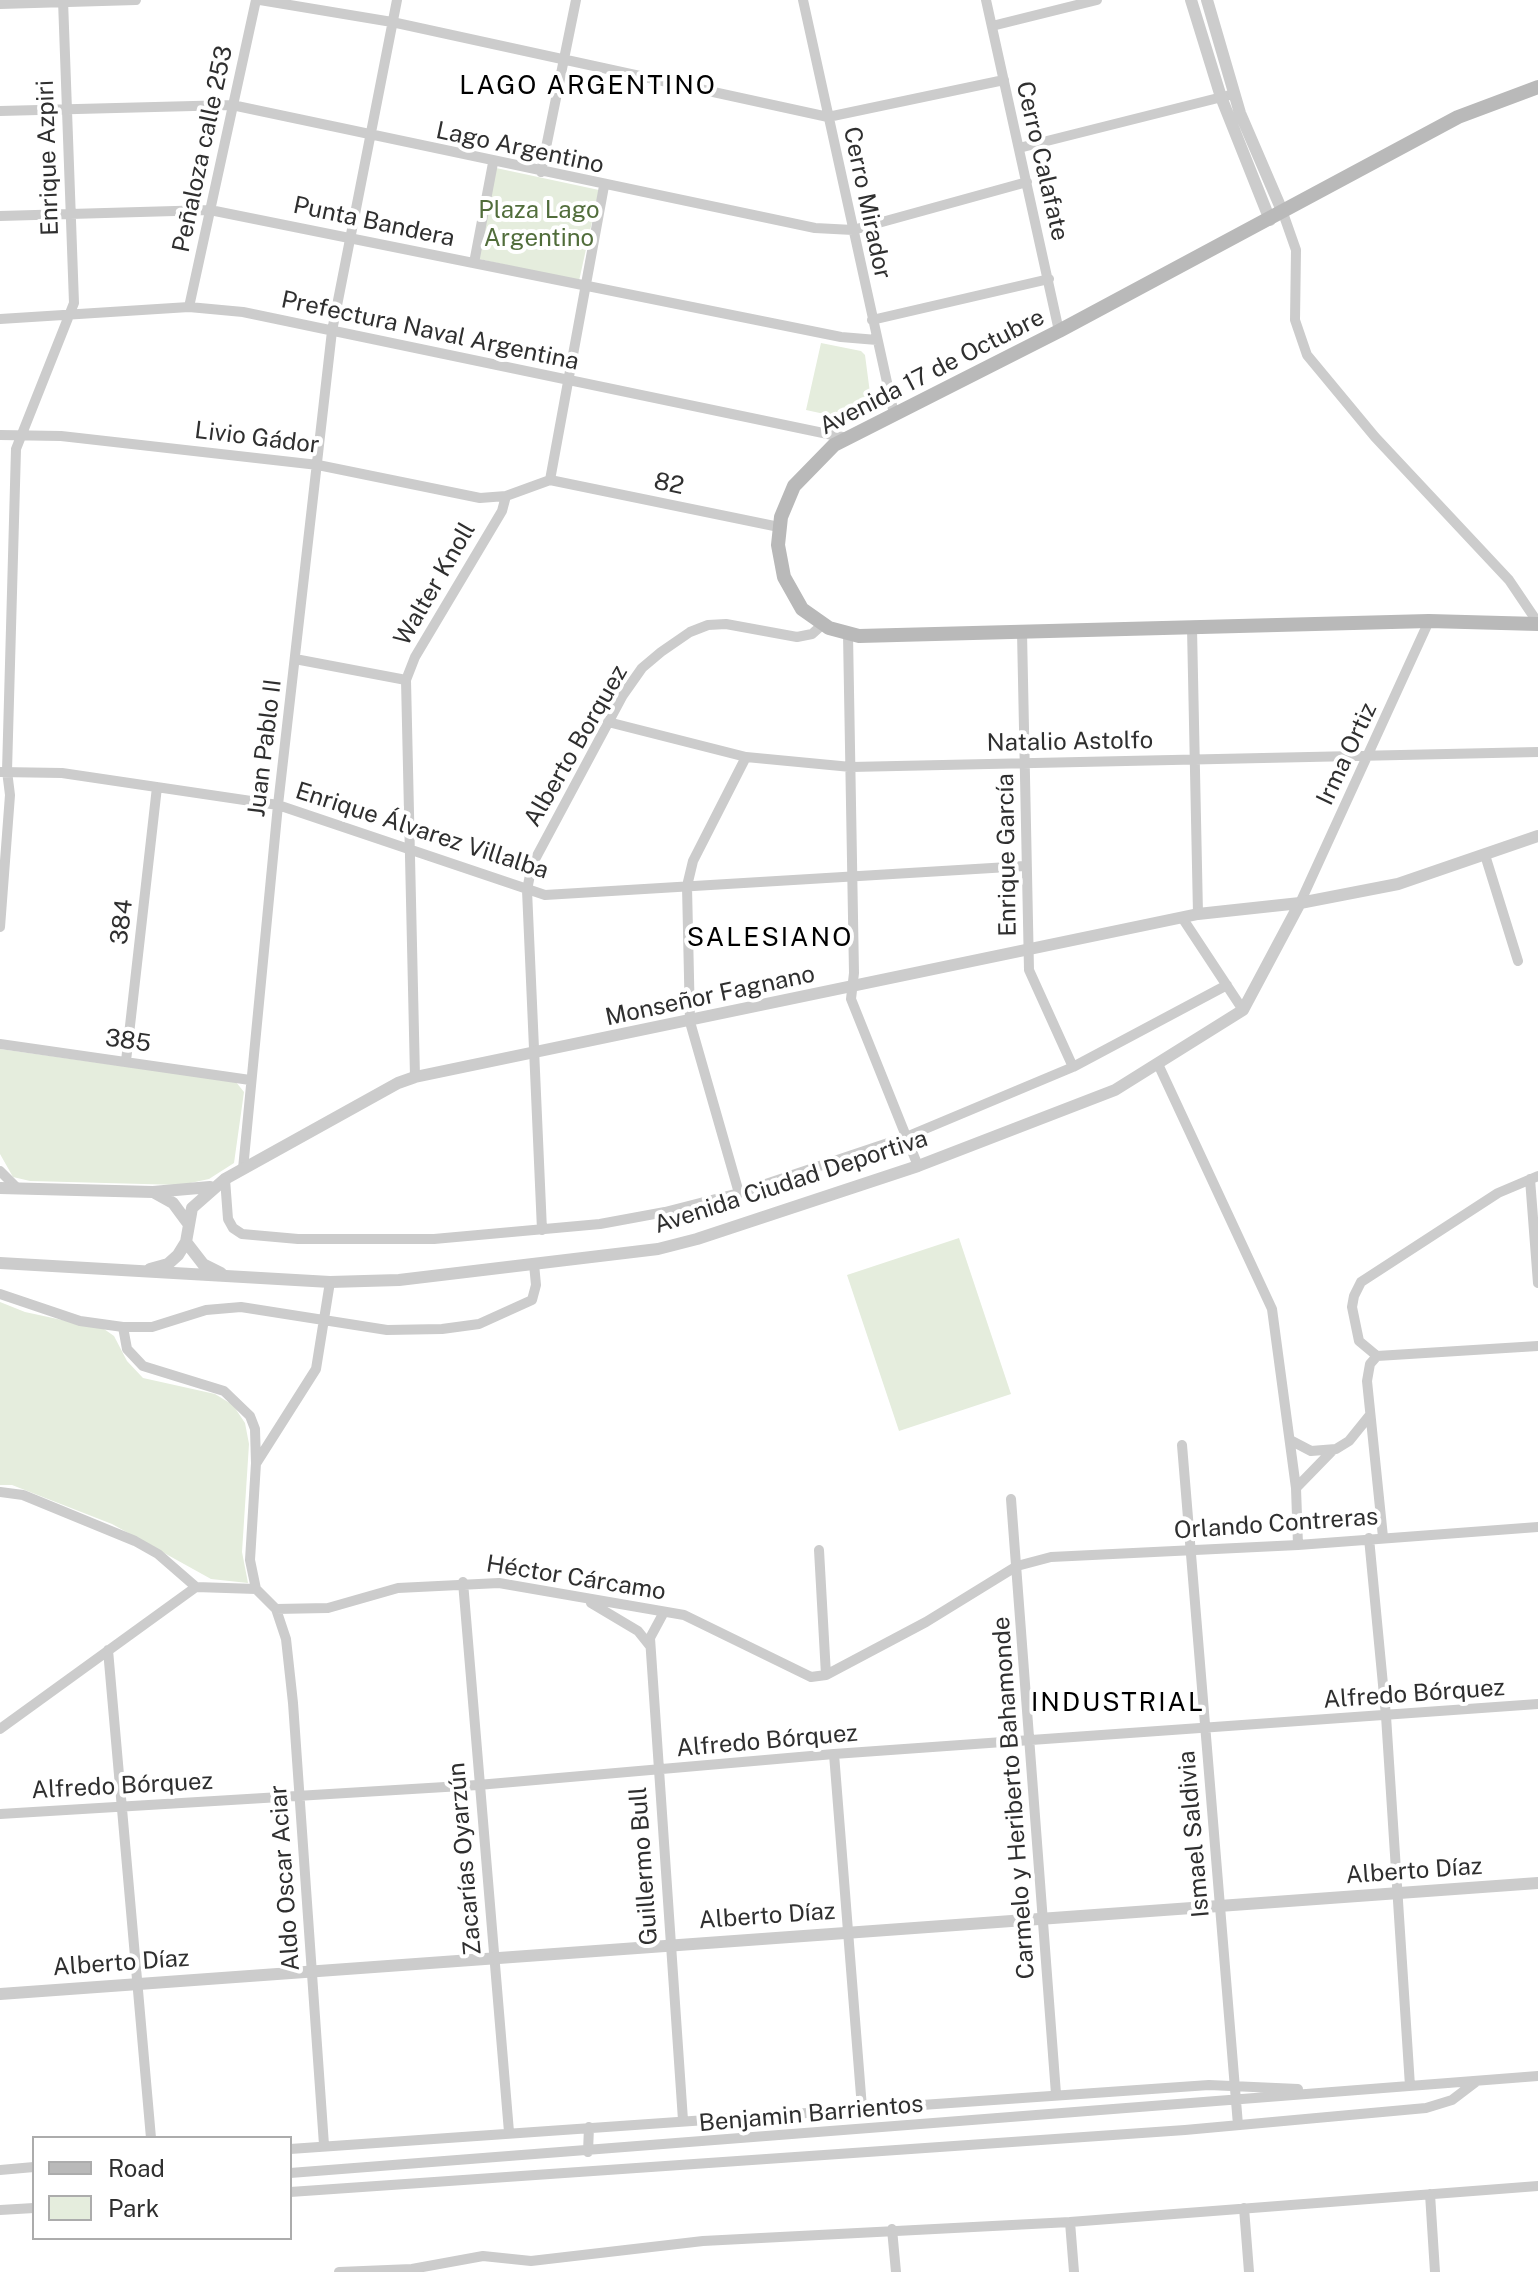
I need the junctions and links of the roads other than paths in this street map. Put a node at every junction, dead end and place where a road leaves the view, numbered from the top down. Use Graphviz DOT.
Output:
graph roads {
  1 [pos="136,0"];
  2 [pos="258,0"];
  3 [pos="397,0"];
  4 [pos="576,0"];
  5 [pos="802,0"];
  6 [pos="986,0"];
  7 [pos="1097,0"];
  8 [pos="1191,0"];
  9 [pos="1207,0"];
  10 [pos="63,1"];
  11 [pos="0,4"];
  12 [pos="392,22"];
  13 [pos="992,26"];
  14 [pos="564,58"];
  15 [pos="1004,80"];
  16 [pos="1538,87"];
  17 [pos="1228,96"];
  18 [pos="232,105"];
  19 [pos="67,109"];
  20 [pos="0,111"];
  21 [pos="828,117"];
  22 [pos="370,136"];
  23 [pos="1019,148"];
  24 [pos="493,163"];
  25 [pos="541,172"];
  26 [pos="1027,182"];
  27 [pos="604,186"];
  28 [pos="210,210"];
  29 [pos="70,214"];
  30 [pos="0,216"];
  31 [pos="1277,216"];
  32 [pos="853,230"];
  33 [pos="351,236"];
  34 [pos="474,263"];
  35 [pos="1049,279"];
  36 [pos="586,287"];
  37 [pos="189,307"];
  38 [pos="70,315"];
  39 [pos="0,319"];
  40 [pos="872,320"];
  41 [pos="332,331"];
  42 [pos="1059,331"];
  43 [pos="877,340"];
  44 [pos="568,381"];
  45 [pos="894,414"];
  46 [pos="0,435"];
  47 [pos="21,435"];
  48 [pos="847,438"];
  49 [pos="318,465"];
  50 [pos="550,480"];
  51 [pos="506,496"];
  52 [pos="779,527"];
  53 [pos="0,548"];
  54 [pos="14,548"];
  55 [pos="1429,621"];
  56 [pos="1537,623"];
  57 [pos="822,625"];
  58 [pos="1192,628"];
  59 [pos="1022,632"];
  60 [pos="848,634"];
  61 [pos="295,659"];
  62 [pos="5,665"];
  63 [pos="406,680"];
  64 [pos="608,722"];
  65 [pos="1538,752"];
  66 [pos="1370,755"];
  67 [pos="746,757"];
  68 [pos="1195,759"];
  69 [pos="1025,764"];
  70 [pos="851,767"];
  71 [pos="3,772"];
  72 [pos="157,787"];
  73 [pos="278,805"];
  74 [pos="1538,836"];
  75 [pos="411,850"];
  76 [pos="1485,855"];
  77 [pos="1025,866"];
  78 [pos="850,875"];
  79 [pos="687,886"];
  80 [pos="527,890"];
  81 [pos="1300,903"];
  82 [pos="1198,914"];
  83 [pos="1183,919"];
  84 [pos="0,927"];
  85 [pos="1028,951"];
  86 [pos="1518,961"];
  87 [pos="1227,985"];
  88 [pos="850,989"];
  89 [pos="1243,1010"];
  90 [pos="690,1022"];
  91 [pos="0,1044"];
  92 [pos="532,1055"];
  93 [pos="126,1061"];
  94 [pos="1158,1064"];
  95 [pos="1073,1067"];
  96 [pos="415,1077"];
  97 [pos="250,1080"];
  98 [pos="906,1137"];
  99 [pos="918,1166"];
  100 [pos="243,1169"];
  101 [pos="0,1171"];
  102 [pos="1534,1177"];
  103 [pos="221,1182"];
  104 [pos="0,1188"];
  105 [pos="18,1189"];
  106 [pos="153,1192"];
  107 [pos="739,1193"];
  108 [pos="187,1222"];
  109 [pos="542,1230"];
  110 [pos="186,1242"];
  111 [pos="0,1263"];
  112 [pos="534,1264"];
  113 [pos="150,1269"];
  114 [pos="228,1276"];
  115 [pos="330,1282"];
  116 [pos="1538,1283"];
  117 [pos="0,1294"];
  118 [pos="324,1321"];
  119 [pos="123,1327"];
  120 [pos="1538,1346"];
  121 [pos="1377,1356"];
  122 [pos="1370,1415"];
  123 [pos="1290,1440"];
  124 [pos="1182,1445"];
  125 [pos="1333,1450"];
  126 [pos="256,1463"];
  127 [pos="1296,1488"];
  128 [pos="0,1492"];
  129 [pos="1011,1499"];
  130 [pos="1538,1527"];
  131 [pos="1383,1537"];
  132 [pos="1369,1538"];
  133 [pos="1298,1545"];
  134 [pos="1190,1549"];
  135 [pos="819,1550"];
  136 [pos="1017,1566"];
  137 [pos="463,1582"];
  138 [pos="196,1587"];
  139 [pos="256,1589"];
  140 [pos="583,1599"];
  141 [pos="276,1609"];
  142 [pos="664,1612"];
  143 [pos="650,1646"];
  144 [pos="108,1650"];
  145 [pos="826,1675"];
  146 [pos="1538,1704"];
  147 [pos="1386,1716"];
  148 [pos="0,1729"];
  149 [pos="1206,1731"];
  150 [pos="1031,1742"];
  151 [pos="834,1754"];
  152 [pos="657,1770"];
  153 [pos="478,1785"];
  154 [pos="299,1795"];
  155 [pos="121,1807"];
  156 [pos="0,1814"];
  157 [pos="1538,1883"];
  158 [pos="1398,1895"];
  159 [pos="1220,1906"];
  160 [pos="1044,1919"];
  161 [pos="848,1932"];
  162 [pos="670,1946"];
  163 [pos="494,1960"];
  164 [pos="311,1971"];
  165 [pos="137,1985"];
  166 [pos="0,1994"];
  167 [pos="1538,2076"];
  168 [pos="1477,2081"];
  169 [pos="1235,2085"];
  170 [pos="1410,2086"];
  171 [pos="1336,2092"];
  172 [pos="1056,2094"];
  173 [pos="1236,2100"];
  174 [pos="862,2108"];
  175 [pos="683,2120"];
  176 [pos="1238,2125"];
  177 [pos="589,2127"];
  178 [pos="509,2132"];
  179 [pos="151,2136"];
  180 [pos="324,2145"];
  181 [pos="292,2149"];
  182 [pos="588,2152"];
  183 [pos="32,2167"];
  184 [pos="0,2170"];
  185 [pos="292,2173"];
  186 [pos="1538,2186"];
  187 [pos="292,2192"];
  188 [pos="1430,2194"];
  189 [pos="32,2208"];
  190 [pos="1244,2208"];
  191 [pos="0,2210"];
  192 [pos="1070,2222"];
  193 [pos="892,2229"];
  194 [pos="531,2266"];
  195 [pos="346,2271"];
  196 [pos="896,2272"];
  197 [pos="1074,2272"];
  198 [pos="1249,2272"];
  199 [pos="1435,2272"];
  1 -- 10 [label="street"];
  2 -- 12 [label="street"];
  2 -- 18 [label="street, Peñaloza calle 253"];
  3 -- 12 [label="street, Juan Pablo II"];
  4 -- 14 [label="street"];
  5 -- 21 [label="street, Cerro Mirador"];
  6 -- 13 [label="street, Cerro Calafate"];
  7 -- 13 [label="street"];
  8 -- 17 [label="street"];
  9 -- 17 [label="street"];
  10 -- 11 [label="street"];
  10 -- 19 [label="street, Enrique Azpiri"];
  12 -- 14 [label="street"];
  12 -- 22 [label="street, Juan Pablo II"];
  13 -- 15 [label="street, Cerro Calafate"];
  14 -- 21 [label="street"];
  14 -- 25 [label="street"];
  15 -- 21 [label="street"];
  15 -- 23 [label="street, Cerro Calafate"];
  16 -- 31 [label="main road, Avenida 17 de Octubre"];
  17 -- 23 [label="street"];
  17 -- 31 [label="street"];
  18 -- 19 [label="street, Lago Argentino"];
  18 -- 22 [label="street, Lago Argentino"];
  18 -- 28 [label="street, Peñaloza calle 253"];
  19 -- 20 [label="street, Lago Argentino"];
  19 -- 29 [label="street, Enrique Azpiri"];
  21 -- 32 [label="street, Cerro Mirador"];
  22 -- 24 [label="street, Lago Argentino"];
  22 -- 33 [label="street, Juan Pablo II"];
  23 -- 26 [label="street, Cerro Calafate"];
  24 -- 25 [label="street, Lago Argentino"];
  24 -- 34 [label="street"];
  25 -- 27 [label="street, Lago Argentino"];
  26 -- 32 [label="street, Lago Argentino"];
  26 -- 35 [label="street, Cerro Calafate"];
  27 -- 32 [label="street, Lago Argentino"];
  27 -- 36 [label="street"];
  28 -- 29 [label="street, Punta Bandera"];
  28 -- 33 [label="street, Punta Bandera"];
  28 -- 37 [label="street, Peñaloza calle 253"];
  29 -- 30 [label="street, Punta Bandera"];
  29 -- 38 [label="street, Enrique Azpiri"];
  31 -- 42 [label="main road, Avenida 17 de Octubre"];
  31 -- 56 [label="street"];
  32 -- 40 [label="street, Cerro Mirador"];
  33 -- 34 [label="street, Punta Bandera"];
  33 -- 41 [label="street, Juan Pablo II"];
  34 -- 36 [label="street, Punta Bandera"];
  35 -- 40 [label="street"];
  35 -- 42 [label="street, Cerro Calafate"];
  36 -- 43 [label="street, Punta Bandera"];
  36 -- 44 [label="street"];
  37 -- 38 [label="street, Prefectura Naval Argentina"];
  37 -- 41 [label="street, Prefectura Naval Argentina"];
  38 -- 39 [label="street, Prefectura Naval Argentina"];
  38 -- 47 [label="street, Enrique Azpiri"];
  40 -- 43 [label="street, Cerro Mirador"];
  41 -- 44 [label="street, Prefectura Naval Argentina"];
  41 -- 49 [label="street, Juan Pablo II"];
  42 -- 45 [label="main road, Avenida 17 de Octubre"];
  43 -- 45 [label="street, Cerro Mirador"];
  44 -- 48 [label="street, Prefectura Naval Argentina"];
  44 -- 50 [label="street"];
  45 -- 48 [label="main road, Avenida 17 de Octubre"];
  46 -- 47 [label="street, Livio Gádor"];
  47 -- 49 [label="street, Livio Gádor"];
  47 -- 54 [label="street, Enrique Azpiri"];
  48 -- 52 [label="main road, Avenida 17 de Octubre"];
  49 -- 51 [label="street, Livio Gádor"];
  49 -- 61 [label="street, Juan Pablo II"];
  50 -- 51 [label="street"];
  50 -- 52 [label="street, 82"];
  51 -- 63 [label="street, Walter Knoll"];
  52 -- 57 [label="main road, Avenida 17 de Octubre"];
  53 -- 54 [label="street"];
  54 -- 62 [label="street, Enrique Azpiri"];
  55 -- 56 [label="main road, Avenida 17 de Octubre"];
  55 -- 58 [label="main road, Avenida 17 de Octubre"];
  55 -- 66 [label="street, Irma Ortiz"];
  57 -- 60 [label="main road, Avenida 17 de Octubre"];
  57 -- 64 [label="street, Alberto Borquez"];
  58 -- 59 [label="main road, Avenida 17 de Octubre"];
  58 -- 68 [label="street"];
  59 -- 60 [label="main road, Avenida 17 de Octubre"];
  59 -- 69 [label="street, Enrique García"];
  60 -- 70 [label="street"];
  61 -- 63 [label="street"];
  61 -- 73 [label="street, Juan Pablo II"];
  62 -- 71 [label="street, Enrique Azpiri"];
  63 -- 75 [label="street, Walter Knoll"];
  64 -- 67 [label="street, Natalio Astolfo"];
  64 -- 80 [label="street, Alberto Borquez"];
  65 -- 66 [label="street, Natalio Astolfo"];
  66 -- 68 [label="street, Natalio Astolfo"];
  66 -- 81 [label="street, Irma Ortiz"];
  67 -- 70 [label="street, Natalio Astolfo"];
  67 -- 79 [label="street"];
  68 -- 69 [label="street, Natalio Astolfo"];
  68 -- 82 [label="street"];
  69 -- 70 [label="street, Natalio Astolfo"];
  69 -- 77 [label="street, Enrique García"];
  70 -- 78 [label="street"];
  71 -- 72 [label="street, Enrique Álvarez Villalba"];
  71 -- 84 [label="street, Enrique Azpiri"];
  72 -- 73 [label="street, Enrique Álvarez Villalba"];
  72 -- 93 [label="street, 384"];
  73 -- 75 [label="street, Enrique Álvarez Villalba"];
  73 -- 97 [label="street, Juan Pablo II"];
  74 -- 76 [label="street, Monseñor Fagnano"];
  75 -- 80 [label="street, Enrique Álvarez Villalba"];
  75 -- 96 [label="street, Walter Knoll"];
  76 -- 81 [label="street, Monseñor Fagnano"];
  76 -- 86 [label="street"];
  77 -- 78 [label="street, Enrique Álvarez Villalba"];
  77 -- 85 [label="street, Enrique García"];
  78 -- 79 [label="street, Enrique Álvarez Villalba"];
  78 -- 88 [label="street"];
  79 -- 80 [label="street, Enrique Álvarez Villalba"];
  79 -- 90 [label="street"];
  80 -- 92 [label="street, Alberto Borquez"];
  81 -- 82 [label="street, Monseñor Fagnano"];
  81 -- 89 [label="street, Avenida Ciudad Deportiva"];
  82 -- 83 [label="street, Monseñor Fagnano"];
  83 -- 85 [label="street, Monseñor Fagnano"];
  83 -- 87 [label="street"];
  85 -- 88 [label="street, Monseñor Fagnano"];
  85 -- 95 [label="street, Enrique García"];
  87 -- 89 [label="street"];
  87 -- 95 [label="street, Avenida Ciudad Deportiva"];
  88 -- 90 [label="street, Monseñor Fagnano"];
  88 -- 98 [label="street"];
  89 -- 94 [label="street, Avenida Ciudad Deportiva"];
  90 -- 92 [label="street, Monseñor Fagnano"];
  90 -- 107 [label="street"];
  91 -- 93 [label="street, 385"];
  92 -- 96 [label="street, Monseñor Fagnano"];
  92 -- 109 [label="street, Alberto Borquez"];
  93 -- 97 [label="street, 385"];
  94 -- 99 [label="street, Avenida Ciudad Deportiva"];
  94 -- 123 [label="street"];
  95 -- 98 [label="street, Avenida Ciudad Deportiva"];
  96 -- 100 [label="street, Monseñor Fagnano"];
  97 -- 100 [label="street, Juan Pablo II"];
  98 -- 99 [label="street"];
  98 -- 107 [label="street, Avenida Ciudad Deportiva"];
  99 -- 112 [label="street, Avenida Ciudad Deportiva"];
  100 -- 103 [label="street, Monseñor Fagnano"];
  101 -- 105 [label="street"];
  102 -- 116 [label="street"];
  102 -- 121 [label="street"];
  103 -- 106 [label="street, Monseñor Fagnano"];
  103 -- 108 [label="street"];
  103 -- 109 [label="street, Avenida Ciudad Deportiva"];
  104 -- 105 [label="street, Monseñor Fagnano"];
  105 -- 106 [label="street, Monseñor Fagnano"];
  106 -- 108 [label="street"];
  107 -- 109 [label="street, Avenida Ciudad Deportiva"];
  108 -- 110 [label="street"];
  110 -- 113 [label="street"];
  110 -- 114 [label="street"];
  111 -- 113 [label="street"];
  112 -- 115 [label="street, Avenida Ciudad Deportiva"];
  112 -- 118 [label="street"];
  113 -- 114 [label="street, Avenida Ciudad Deportiva"];
  114 -- 115 [label="street, Avenida Ciudad Deportiva"];
  115 -- 118 [label="street"];
  117 -- 119 [label="street"];
  118 -- 119 [label="street"];
  118 -- 126 [label="street"];
  119 -- 126 [label="street"];
  120 -- 121 [label="street"];
  121 -- 122 [label="street"];
  122 -- 125 [label="street"];
  122 -- 131 [label="street"];
  123 -- 125 [label="street"];
  123 -- 127 [label="street"];
  124 -- 134 [label="street, Ismael Saldivia"];
  125 -- 127 [label="street"];
  126 -- 139 [label="street"];
  127 -- 133 [label="street"];
  128 -- 138 [label="street"];
  129 -- 136 [label="street, Carmelo y Heriberto Bahamonde"];
  130 -- 131 [label="street, Orlando Contreras"];
  131 -- 132 [label="street, Orlando Contreras"];
  132 -- 133 [label="street, Orlando Contreras"];
  132 -- 147 [label="street"];
  133 -- 134 [label="street, Orlando Contreras"];
  134 -- 136 [label="street, Orlando Contreras"];
  134 -- 149 [label="street, Ismael Saldivia"];
  135 -- 145 [label="street"];
  136 -- 145 [label="street"];
  136 -- 150 [label="street, Carmelo y Heriberto Bahamonde"];
  137 -- 140 [label="street, Héctor Cárcamo"];
  137 -- 141 [label="street, Héctor Cárcamo"];
  137 -- 153 [label="street, Zacarías Oyarzún"];
  138 -- 139 [label="street"];
  138 -- 144 [label="street"];
  139 -- 141 [label="street"];
  140 -- 142 [label="street, Héctor Cárcamo"];
  140 -- 143 [label="street"];
  141 -- 154 [label="street, Aldo Oscar Aciar"];
  142 -- 143 [label="street, Guillermo Bull"];
  142 -- 145 [label="street, Héctor Cárcamo"];
  143 -- 152 [label="street, Guillermo Bull"];
  144 -- 148 [label="street"];
  144 -- 155 [label="street"];
  146 -- 147 [label="street, Alfredo Bórquez"];
  147 -- 149 [label="street, Alfredo Bórquez"];
  147 -- 158 [label="street"];
  149 -- 150 [label="street, Alfredo Bórquez"];
  149 -- 159 [label="street, Ismael Saldivia"];
  150 -- 151 [label="street, Alfredo Bórquez"];
  150 -- 160 [label="street, Carmelo y Heriberto Bahamonde"];
  151 -- 152 [label="street, Alfredo Bórquez"];
  151 -- 161 [label="street"];
  152 -- 153 [label="street, Alfredo Bórquez"];
  152 -- 162 [label="street, Guillermo Bull"];
  153 -- 154 [label="street, Alfredo Bórquez"];
  153 -- 163 [label="street, Zacarías Oyarzún"];
  154 -- 155 [label="street, Alfredo Bórquez"];
  154 -- 164 [label="street, Aldo Oscar Aciar"];
  155 -- 156 [label="street, Alfredo Bórquez"];
  155 -- 165 [label="street"];
  157 -- 158 [label="street, Alberto Díaz"];
  158 -- 159 [label="street, Alberto Díaz"];
  158 -- 170 [label="street"];
  159 -- 160 [label="street, Alberto Díaz"];
  159 -- 169 [label="street, Ismael Saldivia"];
  160 -- 161 [label="street, Alberto Díaz"];
  160 -- 172 [label="street, Carmelo y Heriberto Bahamonde"];
  161 -- 162 [label="street, Alberto Díaz"];
  161 -- 174 [label="street"];
  162 -- 163 [label="street, Alberto Díaz"];
  162 -- 175 [label="street, Guillermo Bull"];
  163 -- 164 [label="street, Alberto Díaz"];
  163 -- 178 [label="street, Zacarías Oyarzún"];
  164 -- 165 [label="street, Alberto Díaz"];
  164 -- 180 [label="street, Aldo Oscar Aciar"];
  165 -- 166 [label="street, Alberto Díaz"];
  165 -- 179 [label="street"];
  167 -- 168 [label="street, Benjamin Barrientos"];
  168 -- 170 [label="street, Benjamin Barrientos"];
  168 -- 176 [label="street"];
  169 -- 171 [label="street, Benjamin Barrientos"];
  169 -- 172 [label="street, Benjamin Barrientos"];
  169 -- 173 [label="street, Ismael Saldivia"];
  170 -- 171 [label="street, Benjamin Barrientos"];
  171 -- 173 [label="street, Benjamin Barrientos"];
  172 -- 174 [label="street, Benjamin Barrientos"];
  173 -- 176 [label="street, Ismael Saldivia"];
  173 -- 182 [label="street, Benjamin Barrientos"];
  174 -- 175 [label="street, Benjamin Barrientos"];
  175 -- 177 [label="street, Benjamin Barrientos"];
  176 -- 187 [label="street"];
  177 -- 178 [label="street, Benjamin Barrientos"];
  177 -- 182 [label="street"];
  178 -- 180 [label="street, Benjamin Barrientos"];
  180 -- 181 [label="street, Benjamin Barrientos"];
  182 -- 185 [label="street, Benjamin Barrientos"];
  183 -- 184 [label="street"];
  186 -- 188 [label="street"];
  188 -- 190 [label="street"];
  188 -- 199 [label="street"];
  189 -- 191 [label="street"];
  190 -- 192 [label="street"];
  190 -- 198 [label="street"];
  192 -- 193 [label="street"];
  192 -- 197 [label="street"];
  193 -- 194 [label="street"];
  193 -- 196 [label="street"];
  194 -- 195 [label="street"];
}
